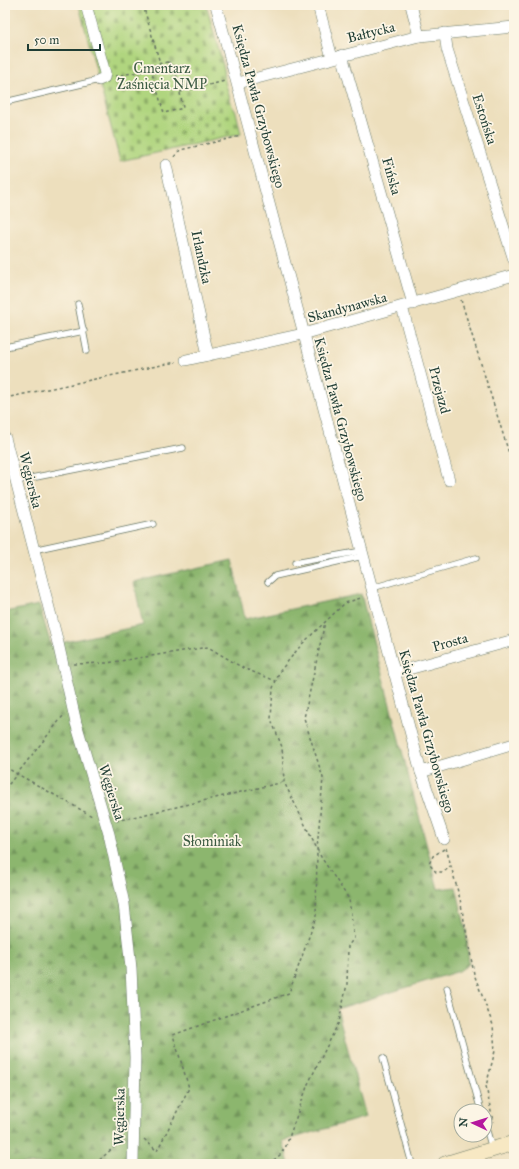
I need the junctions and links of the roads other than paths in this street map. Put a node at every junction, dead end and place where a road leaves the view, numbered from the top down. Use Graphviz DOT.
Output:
graph roads {
  1 [pos="86,5"];
  2 [pos="216,5"];
  3 [pos="318,5"];
  4 [pos="411,5"];
  5 [pos="514,26"];
  6 [pos="445,33"];
  7 [pos="419,36"];
  8 [pos="337,57"];
  9 [pos="102,78"];
  10 [pos="238,83"];
  11 [pos="5,102"];
  12 [pos="166,165"];
  13 [pos="514,260"];
  14 [pos="514,275"];
  15 [pos="78,304"];
  16 [pos="408,306"];
  17 [pos="84,331"];
  18 [pos="303,334"];
  19 [pos="5,347"];
  20 [pos="87,352"];
  21 [pos="208,355"];
  22 [pos="186,360"];
  23 [pos="5,438"];
  24 [pos="183,448"];
  25 [pos="449,480"];
  26 [pos="16,481"];
  27 [pos="153,524"];
  28 [pos="33,550"];
  29 [pos="363,554"];
  30 [pos="476,558"];
  31 [pos="295,563"];
  32 [pos="268,582"];
  33 [pos="373,591"];
  34 [pos="514,640"];
  35 [pos="394,673"];
  36 [pos="514,744"];
  37 [pos="421,772"];
  38 [pos="445,844"];
  39 [pos="447,988"];
  40 [pos="383,1058"];
  41 [pos="479,1103"];
  42 [pos="493,1134"];
  43 [pos="502,1146"];
  44 [pos="133,1164"];
  45 [pos="412,1164"];
  46 [pos="444,1164"];
  1 -- 9 [label="street"];
  2 -- 10 [label="street, Księdza Pawła Grzybowskiego"];
  3 -- 8 [label="street, Fińska"];
  4 -- 7 [label="street"];
  5 -- 6 [label="street, Bałtycka"];
  6 -- 7 [label="street, Bałtycka"];
  6 -- 13 [label="street, Estońska"];
  7 -- 8 [label="street, Bałtycka"];
  8 -- 10 [label="street, Bałtycka"];
  8 -- 16 [label="street, Fińska"];
  9 -- 11 [label="lane"];
  10 -- 18 [label="street, Księdza Pawła Grzybowskiego"];
  12 -- 21 [label="street, Irlandzka"];
  14 -- 16 [label="street, Skandynawska"];
  15 -- 17 [label="lane"];
  16 -- 18 [label="street, Skandynawska"];
  16 -- 25 [label="street, Przejazd"];
  17 -- 19 [label="lane"];
  17 -- 20 [label="lane"];
  18 -- 21 [label="street, Skandynawska"];
  18 -- 29 [label="street, Księdza Pawła Grzybowskiego"];
  21 -- 22 [label="street, Skandynawska"];
  23 -- 26 [label="street, Węgierska"];
  24 -- 26 [label="lane"];
  26 -- 28 [label="street, Węgierska"];
  27 -- 28 [label="lane"];
  28 -- 44 [label="street, Węgierska"];
  29 -- 31 [label="lane"];
  29 -- 32 [label="lane"];
  29 -- 33 [label="street, Księdza Pawła Grzybowskiego"];
  30 -- 33 [label="lane"];
  33 -- 35 [label="street, Księdza Pawła Grzybowskiego"];
  34 -- 35 [label="street, Prosta"];
  35 -- 37 [label="street, Księdza Pawła Grzybowskiego"];
  36 -- 37 [label="street"];
  37 -- 38 [label="street, Księdza Pawła Grzybowskiego"];
  39 -- 41 [label="lane"];
  40 -- 45 [label="lane"];
  42 -- 43 [label="lane"];
  43 -- 46 [label="street"];
}
